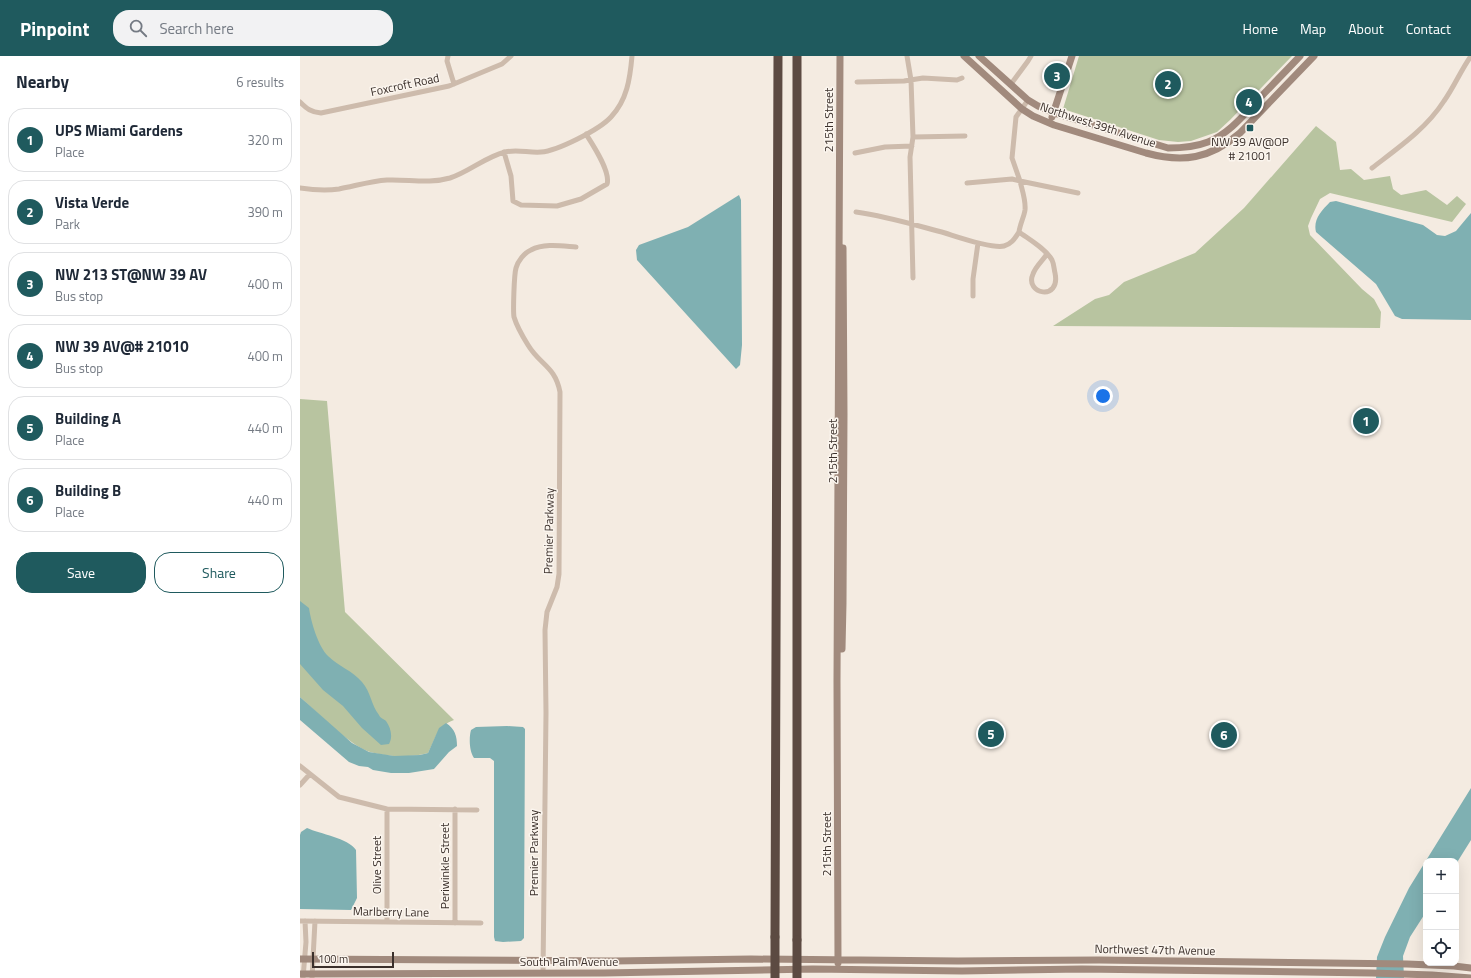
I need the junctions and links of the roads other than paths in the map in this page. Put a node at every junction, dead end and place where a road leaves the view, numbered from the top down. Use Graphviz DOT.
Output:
graph roads {
  1 [pos="448,56"];
  2 [pos="511,56"];
  3 [pos="632,56"];
  4 [pos="778,56"];
  5 [pos="796,56"];
  6 [pos="840,56"];
  7 [pos="907,56"];
  8 [pos="964,56"];
  9 [pos="979,56"];
  10 [pos="1031,56"];
  11 [pos="1072,56"];
  12 [pos="1300,56"];
  13 [pos="1314,56"];
  14 [pos="1471,56"];
  15 [pos="962,78"];
  16 [pos="911,80"];
  17 [pos="857,82"];
  18 [pos="454,84"];
  19 [pos="1011,84"];
  20 [pos="1028,100"];
  21 [pos="300,102"];
  22 [pos="1022,109"];
  23 [pos="1054,113"];
  24 [pos="1049,123"];
  25 [pos="586,134"];
  26 [pos="965,136"];
  27 [pos="913,137"];
  28 [pos="912,146"];
  29 [pos="504,152"];
  30 [pos="855,153"];
  31 [pos="1372,168"];
  32 [pos="1020,181"];
  33 [pos="967,183"];
  34 [pos="300,188"];
  35 [pos="1078,193"];
  36 [pos="856,212"];
  37 [pos="912,224"];
  38 [pos="1020,232"];
  39 [pos="978,243"];
  40 [pos="576,247"];
  41 [pos="1047,254"];
  42 [pos="913,278"];
  43 [pos="973,296"];
  44 [pos="300,766"];
  45 [pos="310,774"];
  46 [pos="300,785"];
  47 [pos="387,809"];
  48 [pos="455,809"];
  49 [pos="477,810"];
  50 [pos="303,921"];
  51 [pos="316,921"];
  52 [pos="387,921"];
  53 [pos="455,923"];
  54 [pos="481,923"];
  55 [pos="314,958"];
  56 [pos="302,959"];
  57 [pos="544,960"];
  58 [pos="838,960"];
  59 [pos="1471,968"];
  60 [pos="838,969"];
  61 [pos="543,974"];
  62 [pos="302,975"];
  63 [pos="312,976"];
  64 [pos="775,978"];
  65 [pos="797,978"];
  66 [pos="1471,978"];
  1 -- 18 [label="street"];
  2 -- 18 [label="street, Foxcroft Road"];
  3 -- 25 [label="street"];
  4 -- 64 [label="highway, bridge"];
  5 -- 65 [label="highway, bridge"];
  6 -- 58 [label="main road, 215th Street"];
  7 -- 16 [label="street"];
  8 -- 22 [label="main road, Northwest 39th Avenue"];
  9 -- 19 [label="main road, Northwest 39th Avenue"];
  10 -- 19 [label="street"];
  11 -- 23 [label="main road"];
  12 -- 23 [label="main road, Northwest 39th Avenue"];
  13 -- 24 [label="main road, Northwest 39th Avenue"];
  14 -- 31 [label="street"];
  15 -- 16 [label="street"];
  16 -- 17 [label="street"];
  16 -- 27 [label="street"];
  18 -- 21 [label="street, Foxcroft Road"];
  19 -- 20 [label="main road, Northwest 39th Avenue"];
  20 -- 22 [label="street"];
  20 -- 23 [label="main road, Northwest 39th Avenue"];
  22 -- 24 [label="main road, Northwest 39th Avenue"];
  22 -- 32 [label="street"];
  23 -- 24 [label="main road"];
  25 -- 29 [label="street"];
  25 -- 29 [label="street"];
  26 -- 27 [label="street"];
  27 -- 28 [label="street"];
  28 -- 30 [label="street"];
  28 -- 37 [label="street"];
  29 -- 34 [label="street"];
  32 -- 33 [label="street"];
  32 -- 35 [label="street"];
  32 -- 38 [label="street"];
  36 -- 37 [label="street"];
  37 -- 39 [label="street"];
  37 -- 42 [label="street"];
  38 -- 39 [label="street"];
  38 -- 41 [label="street"];
  39 -- 43 [label="street"];
  40 -- 57 [label="street, Premier Parkway"];
  41 -- 41 [label="street"];
  44 -- 45 [label="street"];
  45 -- 46 [label="street"];
  45 -- 47 [label="street"];
  47 -- 48 [label="street"];
  47 -- 52 [label="street, Olive Street"];
  48 -- 49 [label="street"];
  48 -- 53 [label="street, Periwinkle Street"];
  50 -- 51 [label="street, Marlberry Lane"];
  50 -- 56 [label="street"];
  51 -- 52 [label="street, Marlberry Lane"];
  51 -- 55 [label="street"];
  52 -- 53 [label="street, Marlberry Lane"];
  53 -- 54 [label="street, Marlberry Lane"];
  55 -- 56 [label="main road, South Palm Avenue"];
  55 -- 57 [label="main road, South Palm Avenue"];
  55 -- 63 [label="street"];
  56 -- 62 [label="street"];
  57 -- 58 [label="main road, South Palm Avenue"];
  57 -- 61 [label="street, Premier Parkway"];
  58 -- 59 [label="main road, Northwest 47th Avenue"];
  58 -- 60 [label="main road, 215th Street"];
  60 -- 61 [label="main road, South Palm Avenue"];
  60 -- 66 [label="main road, Northwest 47th Avenue"];
  61 -- 63 [label="main road, South Palm Avenue"];
  62 -- 63 [label="main road, South Palm Avenue"];
}
